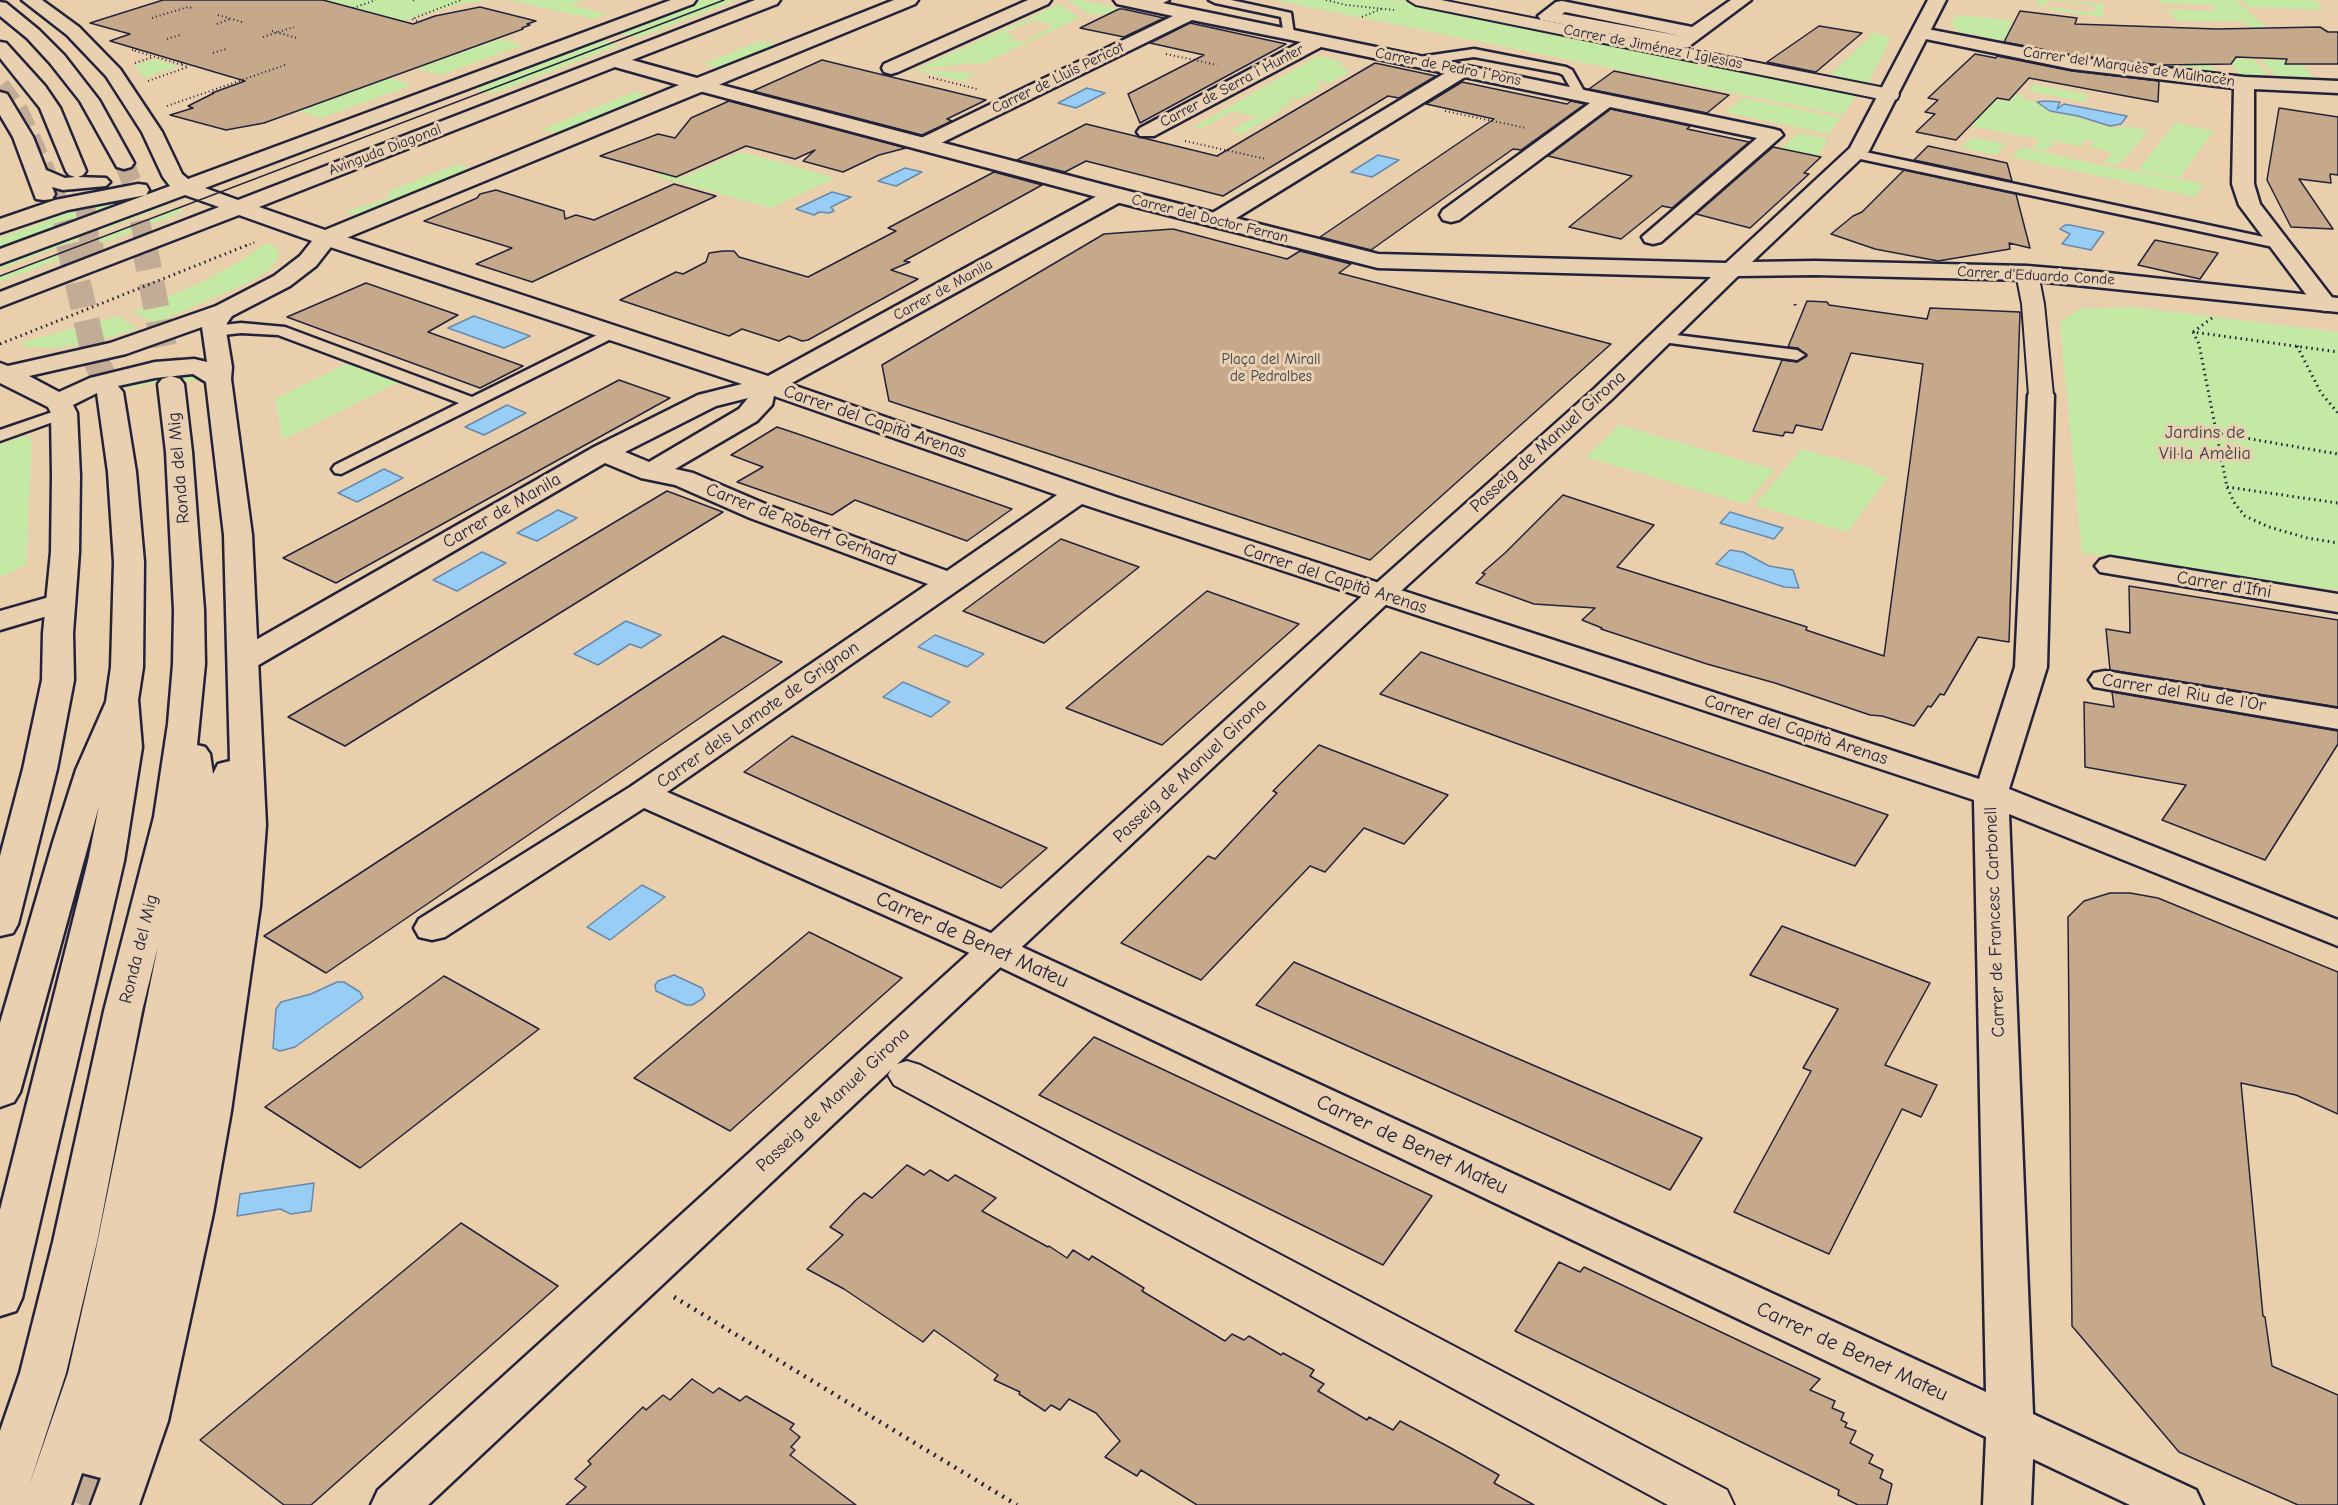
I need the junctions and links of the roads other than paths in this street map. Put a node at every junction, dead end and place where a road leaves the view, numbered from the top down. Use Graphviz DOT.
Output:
graph roads {
  1 [pos="8,0"];
  2 [pos="31,0"];
  3 [pos="687,0"];
  4 [pos="771,0"];
  5 [pos="909,0"];
  6 [pos="1041,0"];
  7 [pos="1163,0"];
  8 [pos="1215,0"];
  9 [pos="1416,0"];
  10 [pos="1742,0"];
  11 [pos="1938,0"];
  12 [pos="1131,2"];
  13 [pos="1567,3"];
  14 [pos="0,7"];
  15 [pos="1190,14"];
  16 [pos="1922,33"];
  17 [pos="33,34"];
  18 [pos="1288,34"];
  19 [pos="1318,41"];
  20 [pos="0,47"];
  21 [pos="614,61"];
  22 [pos="1419,61"];
  23 [pos="891,68"];
  24 [pos="1463,70"];
  25 [pos="2244,83"];
  26 [pos="699,85"];
  27 [pos="2338,87"];
  28 [pos="1579,93"];
  29 [pos="1890,95"];
  30 [pos="0,98"];
  31 [pos="1607,100"];
  32 [pos="1147,132"];
  33 [pos="926,143"];
  34 [pos="1856,154"];
  35 [pos="164,157"];
  36 [pos="124,163"];
  37 [pos="76,171"];
  38 [pos="37,174"];
  39 [pos="185,188"];
  40 [pos="1116,195"];
  41 [pos="237,208"];
  42 [pos="38,213"];
  43 [pos="1451,215"];
  44 [pos="1217,220"];
  45 [pos="0,226"];
  46 [pos="1653,237"];
  47 [pos="326,238"];
  48 [pos="2278,244"];
  49 [pos="0,257"];
  50 [pos="1733,268"];
  51 [pos="2027,273"];
  52 [pos="0,300"];
  53 [pos="2331,304"];
  54 [pos="219,321"];
  55 [pos="612,333"];
  56 [pos="1660,339"];
  57 [pos="1791,352"];
  58 [pos="2,373"];
  59 [pos="218,379"];
  60 [pos="171,384"];
  61 [pos="770,385"];
  62 [pos="110,392"];
  63 [pos="2041,395"];
  64 [pos="471,402"];
  65 [pos="62,408"];
  66 [pos="0,436"];
  67 [pos="603,453"];
  68 [pos="341,469"];
  69 [pos="651,472"];
  70 [pos="1079,493"];
  71 [pos="2110,566"];
  72 [pos="951,582"];
  73 [pos="1381,594"];
  74 [pos="60,603"];
  75 [pos="2338,603"];
  76 [pos="0,621"];
  77 [pos="244,678"];
  78 [pos="2105,680"];
  79 [pos="122,700"];
  80 [pos="2338,719"];
  81 [pos="184,723"];
  82 [pos="642,794"];
  83 [pos="1991,794"];
  84 [pos="1,921"];
  85 [pos="432,928"];
  86 [pos="2338,934"];
  87 [pos="996,950"];
  88 [pos="907,1075"];
  89 [pos="0,1092"];
  90 [pos="0,1298"];
  91 [pos="2010,1427"];
  92 [pos="98,1458"];
  93 [pos="0,1501"];
  94 [pos="48,1505"];
  95 [pos="115,1505"];
  96 [pos="395,1505"];
  97 [pos="1711,1505"];
  98 [pos="2007,1505"];
  99 [pos="2179,1505"];
  1 -- 17 [label="street"];
  2 -- 35 [label="street"];
  3 -- 39 [label="street"];
  4 -- 21 [label="street, Avinguda Diagonal"];
  5 -- 26 [label="street"];
  6 -- 23 [label="street"];
  7 -- 12 [label="lane"];
  8 -- 18 [label="lane"];
  9 -- 29 [label="street, Carrer de Jiménez i Iglesias"];
  10 -- 13 [label="street"];
  11 -- 16 [label="street, Passeig de Manuel Girona"];
  12 -- 15 [label="street, Carrer de Pedro i Pons"];
  14 -- 17 [label="street"];
  15 -- 18 [label="street, Carrer de Pedro i Pons"];
  15 -- 33 [label="street, Carrer de Lluís Pericot"];
  16 -- 25 [label="street, Carrer del Marquès de Mulhacén"];
  16 -- 29 [label="street, Passeig de Manuel Girona"];
  17 -- 36 [label="street"];
  18 -- 19 [label="street, Carrer de Pedro i Pons"];
  19 -- 22 [label="street, Carrer de Pedro i Pons"];
  19 -- 32 [label="street, Carrer de Serra i Hunter"];
  20 -- 37 [label="street"];
  21 -- 26 [label="street, Carrer del Doctor Ferran"];
  21 -- 41 [label="street, Avinguda Diagonal"];
  22 -- 24 [label="street, Carrer de Pedro i Pons"];
  22 -- 28 [label="lane"];
  24 -- 28 [label="street, Carrer de Pedro i Pons"];
  24 -- 44 [label="street"];
  25 -- 27 [label="street, Carrer del Marquès de Mulhacén"];
  25 -- 48 [label="street"];
  26 -- 33 [label="street, Carrer del Doctor Ferran"];
  26 -- 47 [label="street"];
  28 -- 31 [label="street, Carrer de Pedro i Pons"];
  29 -- 34 [label="street, Passeig de Manuel Girona"];
  30 -- 38 [label="street"];
  31 -- 43 [label="street"];
  31 -- 46 [label="street, Carrer de Pedro i Pons"];
  33 -- 40 [label="street, Carrer del Doctor Ferran"];
  34 -- 48 [label="lane"];
  34 -- 50 [label="street, Passeig de Manuel Girona"];
  35 -- 38 [label="street"];
  35 -- 39 [label="street"];
  38 -- 42 [label="street"];
  39 -- 41 [label="street, Carrer del Capità Arenas"];
  39 -- 42 [label="street"];
  39 -- 49 [label="street"];
  40 -- 44 [label="street, Carrer del Doctor Ferran"];
  40 -- 61 [label="street, Carrer de Manila"];
  41 -- 47 [label="street, Carrer del Capità Arenas"];
  41 -- 52 [label="street, Avinguda Diagonal"];
  42 -- 45 [label="street"];
  44 -- 50 [label="street, Carrer del Doctor Ferran"];
  47 -- 54 [label="street"];
  47 -- 55 [label="street, Carrer del Capità Arenas"];
  48 -- 53 [label="street"];
  50 -- 51 [label="street, Carrer d'Eduardo Conde"];
  50 -- 56 [label="street, Passeig de Manuel Girona"];
  51 -- 53 [label="street, Carrer d'Eduardo Conde"];
  51 -- 63 [label="street, Carrer de Francesc Carbonell"];
  54 -- 58 [label="street"];
  54 -- 59 [label="street"];
  54 -- 64 [label="lane"];
  55 -- 61 [label="street, Carrer del Capità Arenas"];
  55 -- 64 [label="lane"];
  56 -- 57 [label="lane"];
  56 -- 73 [label="street, Passeig de Manuel Girona"];
  58 -- 65 [label="street"];
  59 -- 65 [label="street"];
  59 -- 77 [label="street"];
  60 -- 81 [label="street, Ronda del Mig"];
  61 -- 67 [label="street, Carrer de Manila"];
  61 -- 69 [label="street, Carrer de Manila"];
  61 -- 70 [label="street, Carrer del Capità Arenas"];
  62 -- 79 [label="street"];
  63 -- 83 [label="street, Carrer de Francesc Carbonell"];
  64 -- 68 [label="lane"];
  65 -- 66 [label="lane"];
  65 -- 74 [label="street"];
  67 -- 69 [label="street, Carrer de Robert Gerhard"];
  67 -- 77 [label="street, Carrer de Manila"];
  69 -- 72 [label="street, Carrer de Robert Gerhard"];
  70 -- 72 [label="street, Carrer dels Lamote de Grignon"];
  70 -- 73 [label="street, Carrer del Capità Arenas"];
  71 -- 75 [label="street, Carrer d'Ifni"];
  72 -- 82 [label="street, Carrer dels Lamote de Grignon"];
  73 -- 83 [label="street, Carrer del Capità Arenas"];
  73 -- 87 [label="street, Passeig de Manuel Girona"];
  74 -- 76 [label="street"];
  74 -- 84 [label="street"];
  77 -- 92 [label="street"];
  77 -- 95 [label="street"];
  78 -- 80 [label="street, Carrer del Riu de l'Or"];
  79 -- 89 [label="street"];
  79 -- 90 [label="street"];
  81 -- 93 [label="street, Ronda del Mig"];
  81 -- 94 [label="street"];
  82 -- 85 [label="street, Carrer dels Lamote de Grignon"];
  82 -- 87 [label="street, Carrer de Benet Mateu"];
  83 -- 86 [label="street, Carrer del Capità Arenas"];
  83 -- 91 [label="street, Carrer de Francesc Carbonell"];
  87 -- 91 [label="street, Carrer de Benet Mateu"];
  87 -- 96 [label="street, Passeig de Manuel Girona"];
  88 -- 97 [label="street"];
  91 -- 98 [label="street, Carrer de Francesc Carbonell"];
  91 -- 99 [label="street, Carrer de Benet Mateu"];
}
